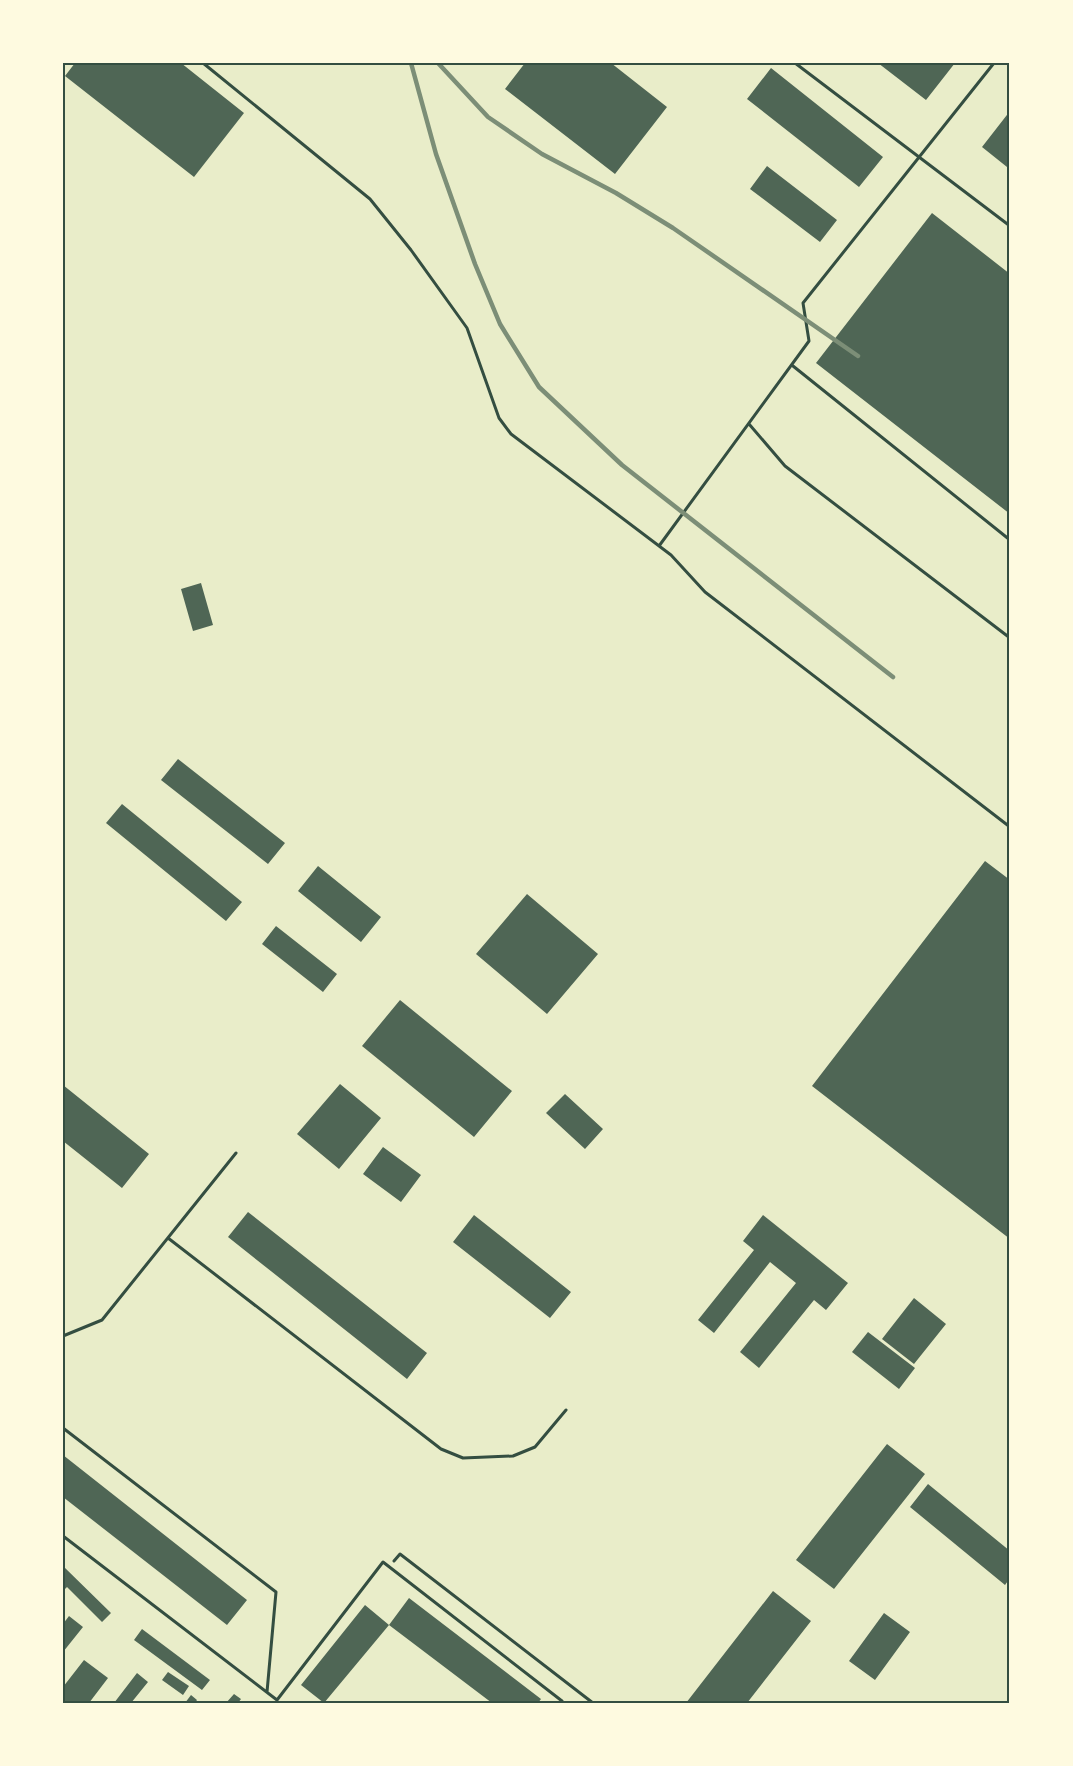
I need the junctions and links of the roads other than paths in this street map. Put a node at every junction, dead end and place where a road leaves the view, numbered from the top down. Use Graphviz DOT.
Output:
graph roads {
  1 [pos="203,63"];
  2 [pos="795,63"];
  3 [pos="994,63"];
  4 [pos="920,157"];
  5 [pos="1010,226"];
  6 [pos="793,366"];
  7 [pos="749,424"];
  8 [pos="1010,540"];
  9 [pos="659,546"];
  10 [pos="1010,638"];
  11 [pos="1010,827"];
  12 [pos="236,1153"];
  13 [pos="168,1238"];
  14 [pos="63,1336"];
  15 [pos="566,1410"];
  16 [pos="63,1428"];
  17 [pos="63,1536"];
  18 [pos="267,1692"];
  19 [pos="277,1700"];
  20 [pos="562,1701"];
  21 [pos="281,1703"];
  1 -- 9 [label="lane"];
  2 -- 4 [label="lane"];
  3 -- 4 [label="lane"];
  4 -- 5 [label="lane"];
  4 -- 6 [label="lane"];
  6 -- 7 [label="lane"];
  6 -- 8 [label="lane"];
  7 -- 9 [label="lane"];
  7 -- 10 [label="lane"];
  9 -- 11 [label="lane"];
  12 -- 13 [label="lane"];
  13 -- 14 [label="lane"];
  13 -- 15 [label="lane"];
  16 -- 18 [label="lane"];
  17 -- 18 [label="lane"];
  18 -- 19 [label="lane"];
  19 -- 20 [label="lane"];
  19 -- 21 [label="lane"];
}
